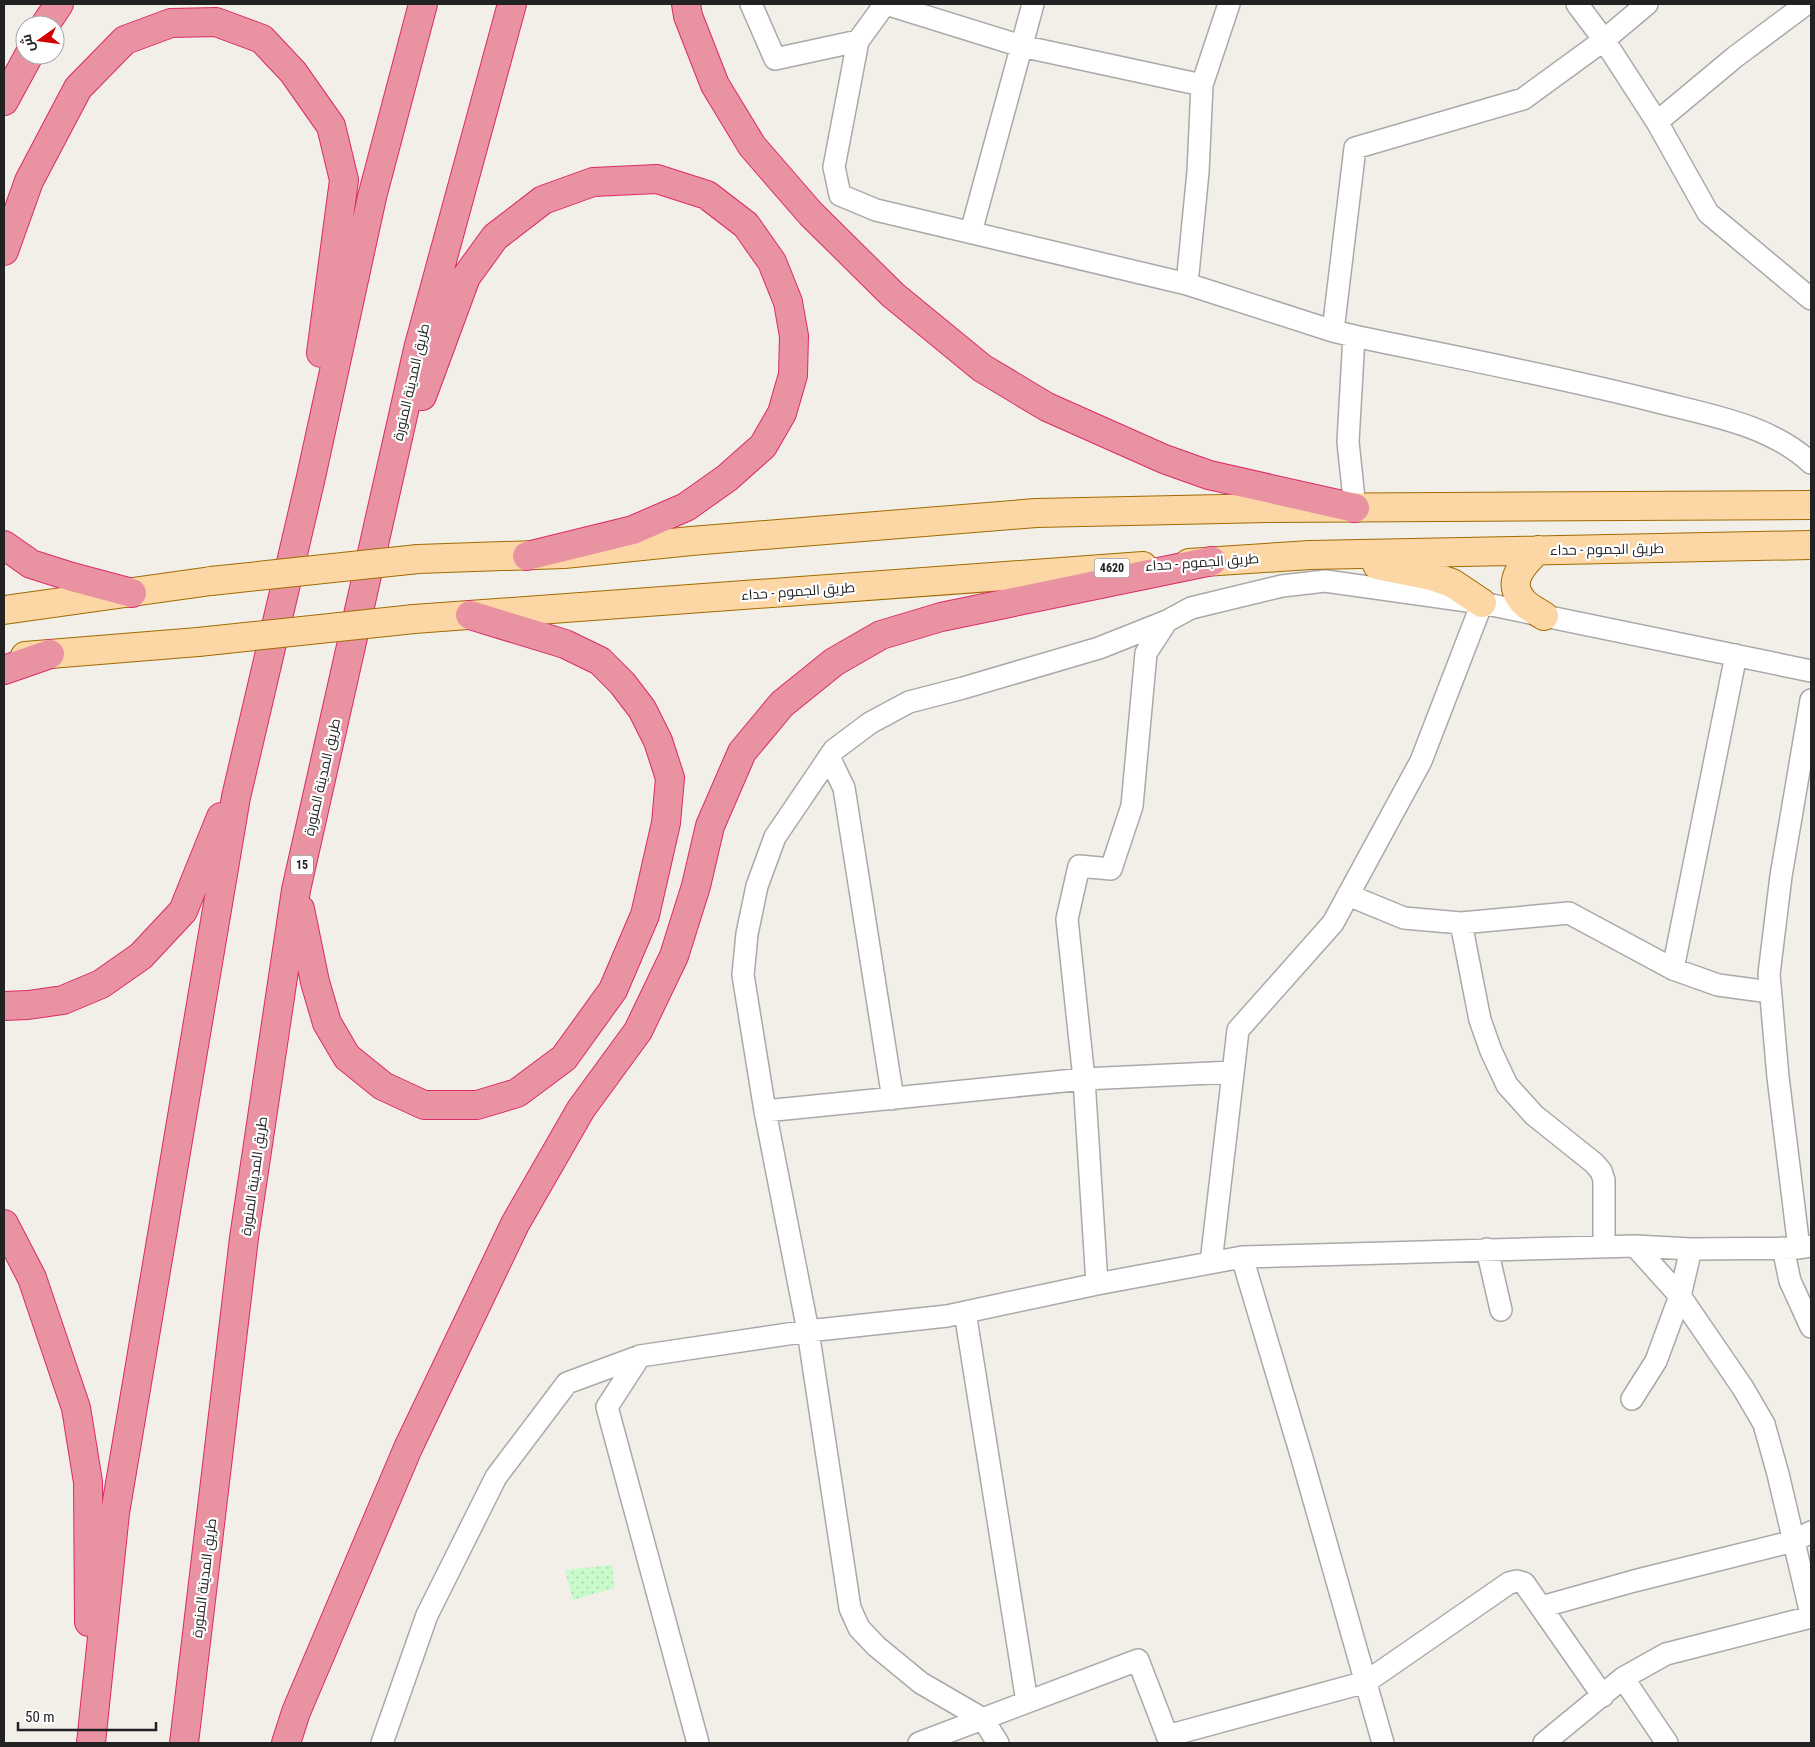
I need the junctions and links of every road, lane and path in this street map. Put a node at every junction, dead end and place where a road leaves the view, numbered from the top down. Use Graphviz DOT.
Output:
graph roads {
  1 [pos="59,4"];
  2 [pos="423,4"];
  3 [pos="512,4"];
  4 [pos="686,4"];
  5 [pos="750,4"];
  6 [pos="886,4"];
  7 [pos="1034,4"];
  8 [pos="1228,4"];
  9 [pos="1577,4"];
  10 [pos="1648,4"];
  11 [pos="1806,4"];
  12 [pos="52,15"];
  13 [pos="1604,40"];
  14 [pos="858,41"];
  15 [pos="1021,46"];
  16 [pos="24,65"];
  17 [pos="1202,85"];
  18 [pos="4,101"];
  19 [pos="1657,122"];
  20 [pos="971,232"];
  21 [pos="4,252"];
  22 [pos="1187,284"];
  23 [pos="1811,299"];
  24 [pos="1333,331"];
  25 [pos="1354,336"];
  26 [pos="1811,463"];
  27 [pos="386,493"];
  28 [pos="1811,505"];
  29 [pos="1355,508"];
  30 [pos="297,538"];
  31 [pos="4,545"];
  32 [pos="1811,545"];
  33 [pos="1538,550"];
  34 [pos="1329,554"];
  35 [pos="527,556"];
  36 [pos="1212,561"];
  37 [pos="132,593"];
  38 [pos="1482,603"];
  39 [pos="4,610"];
  40 [pos="470,615"];
  41 [pos="1544,616"];
  42 [pos="1167,621"];
  43 [pos="50,654"];
  44 [pos="1736,655"];
  45 [pos="4,658"];
  46 [pos="4,670"];
  47 [pos="1811,671"];
  48 [pos="1811,700"];
  49 [pos="251,736"];
  50 [pos="829,757"];
  51 [pos="296,890"];
  52 [pos="1348,895"];
  53 [pos="1460,923"];
  54 [pos="1673,969"];
  55 [pos="1770,992"];
  56 [pos="4,1006"];
  57 [pos="1233,1072"];
  58 [pos="1084,1079"];
  59 [pos="893,1098"];
  60 [pos="765,1112"];
  61 [pos="4,1224"];
  62 [pos="1604,1246"];
  63 [pos="1634,1246"];
  64 [pos="1798,1247"];
  65 [pos="1487,1249"];
  66 [pos="1691,1250"];
  67 [pos="1242,1257"];
  68 [pos="1211,1263"];
  69 [pos="1097,1284"];
  70 [pos="1680,1296"];
  71 [pos="1501,1310"];
  72 [pos="965,1312"];
  73 [pos="1811,1327"];
  74 [pos="808,1331"];
  75 [pos="640,1356"];
  76 [pos="1632,1399"];
  77 [pos="1803,1536"];
  78 [pos="1542,1607"];
  79 [pos="1811,1615"];
  80 [pos="1623,1678"];
  81 [pos="1366,1682"];
  82 [pos="1603,1696"];
  83 [pos="1027,1702"];
  84 [pos="983,1719"];
  85 [pos="1168,1740"];
  86 [pos="90,1743"];
  87 [pos="184,1743"];
  88 [pos="286,1743"];
  89 [pos="382,1743"];
  90 [pos="698,1743"];
  91 [pos="919,1743"];
  92 [pos="998,1743"];
  93 [pos="1383,1743"];
  94 [pos="1544,1743"];
  95 [pos="1667,1743"];
  1 -- 12 [label="highway"];
  2 -- 30 [label="highway"];
  3 -- 27 [label="highway, طريق المدينة المنورة / 15"];
  4 -- 29 [label="highway"];
  5 -- 14 [label="street"];
  6 -- 14 [label="street"];
  6 -- 15 [label="street"];
  7 -- 15 [label="street"];
  8 -- 17 [label="street"];
  9 -- 13 [label="street"];
  10 -- 13 [label="street"];
  11 -- 19 [label="street"];
  13 -- 19 [label="street"];
  13 -- 24 [label="street"];
  14 -- 20 [label="street"];
  15 -- 17 [label="street"];
  15 -- 20 [label="street"];
  16 -- 18 [label="highway"];
  17 -- 22 [label="street"];
  19 -- 23 [label="street"];
  20 -- 22 [label="street"];
  21 -- 30 [label="highway"];
  22 -- 24 [label="street"];
  24 -- 25 [label="street"];
  25 -- 26 [label="street"];
  25 -- 29 [label="street"];
  27 -- 35 [label="highway"];
  27 -- 51 [label="highway, طريق المدينة المنورة / 15"];
  28 -- 29 [label="main road"];
  29 -- 35 [label="main road"];
  30 -- 49 [label="highway"];
  31 -- 37 [label="highway"];
  32 -- 33 [label="main road, طريق الجموم - حداء / 4620"];
  33 -- 34 [label="main road, طريق الجموم - حداء / 4620"];
  33 -- 41 [label="main road"];
  34 -- 36 [label="main road, طريق الجموم - حداء / 4620"];
  34 -- 38 [label="main road"];
  35 -- 37 [label="main road, bridge"];
  36 -- 40 [label="main road, طريق الجموم - حداء / 4620"];
  36 -- 88 [label="highway"];
  37 -- 39 [label="main road"];
  38 -- 41 [label="street"];
  38 -- 42 [label="street"];
  38 -- 52 [label="street"];
  40 -- 43 [label="main road, طريق الجموم - حداء / 4620, bridge"];
  40 -- 51 [label="highway"];
  41 -- 44 [label="street"];
  42 -- 50 [label="street"];
  42 -- 58 [label="street"];
  43 -- 45 [label="main road, طريق الجموم - حداء"];
  43 -- 46 [label="highway"];
  44 -- 47 [label="street"];
  44 -- 54 [label="street"];
  48 -- 55 [label="street"];
  49 -- 56 [label="highway"];
  49 -- 86 [label="highway"];
  50 -- 59 [label="street"];
  50 -- 60 [label="street"];
  51 -- 87 [label="highway, طريق المدينة المنورة / 15"];
  52 -- 53 [label="street"];
  52 -- 57 [label="street"];
  53 -- 54 [label="street"];
  53 -- 62 [label="street"];
  54 -- 55 [label="street"];
  55 -- 64 [label="street"];
  57 -- 58 [label="street"];
  57 -- 68 [label="street"];
  58 -- 59 [label="street"];
  58 -- 69 [label="street"];
  59 -- 60 [label="street"];
  60 -- 74 [label="street"];
  61 -- 86 [label="highway"];
  62 -- 63 [label="street"];
  62 -- 65 [label="street"];
  63 -- 66 [label="street"];
  63 -- 70 [label="street"];
  64 -- 66 [label="street"];
  64 -- 73 [label="street"];
  65 -- 67 [label="street"];
  65 -- 71 [label="street"];
  66 -- 70 [label="street"];
  67 -- 68 [label="street"];
  67 -- 81 [label="street"];
  68 -- 69 [label="street"];
  69 -- 72 [label="street"];
  70 -- 76 [label="street"];
  70 -- 77 [label="street"];
  72 -- 74 [label="street"];
  72 -- 83 [label="street"];
  74 -- 75 [label="street"];
  74 -- 84 [label="street"];
  75 -- 89 [label="street"];
  75 -- 90 [label="street"];
  77 -- 78 [label="street"];
  77 -- 79 [label="street"];
  78 -- 81 [label="street"];
  78 -- 82 [label="street"];
  79 -- 80 [label="street"];
  80 -- 82 [label="street"];
  80 -- 95 [label="street"];
  81 -- 85 [label="street"];
  81 -- 93 [label="street"];
  82 -- 94 [label="street"];
  83 -- 84 [label="street"];
  83 -- 85 [label="street"];
  84 -- 91 [label="street"];
  84 -- 92 [label="street"];
}
